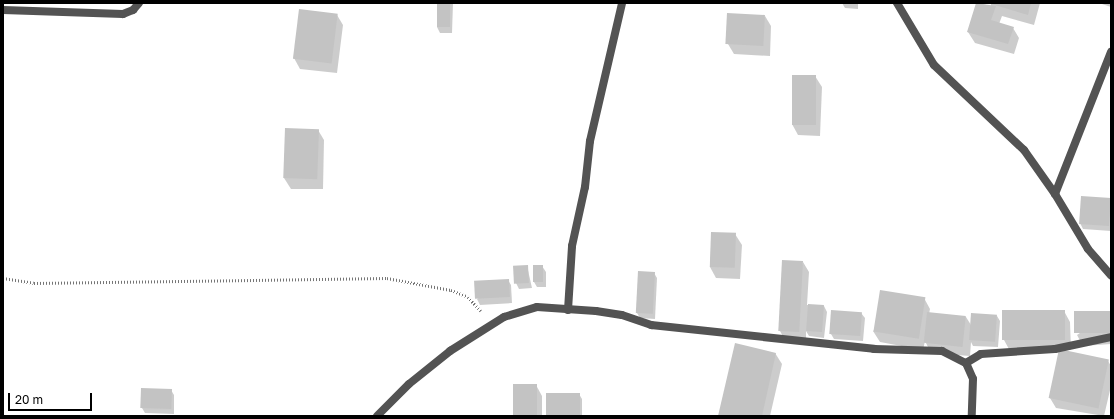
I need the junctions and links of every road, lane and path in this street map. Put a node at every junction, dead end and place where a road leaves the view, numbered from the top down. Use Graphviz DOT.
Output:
graph roads {
  1 [pos="139,3"];
  2 [pos="622,3"];
  3 [pos="897,3"];
  4 [pos="3,10"];
  5 [pos="1111,52"];
  6 [pos="1055,194"];
  7 [pos="1111,275"];
  8 [pos="3,278"];
  9 [pos="568,310"];
  10 [pos="504,317"];
  11 [pos="1111,337"];
  12 [pos="966,363"];
  13 [pos="377,416"];
  14 [pos="972,416"];
  1 -- 4 [label="street"];
  2 -- 9 [label="street"];
  3 -- 6 [label="street"];
  5 -- 6 [label="street"];
  6 -- 7 [label="street"];
  8 -- 10 [label="path"];
  9 -- 10 [label="street"];
  9 -- 12 [label="street"];
  10 -- 13 [label="street"];
  11 -- 12 [label="street"];
  12 -- 14 [label="street"];
}
